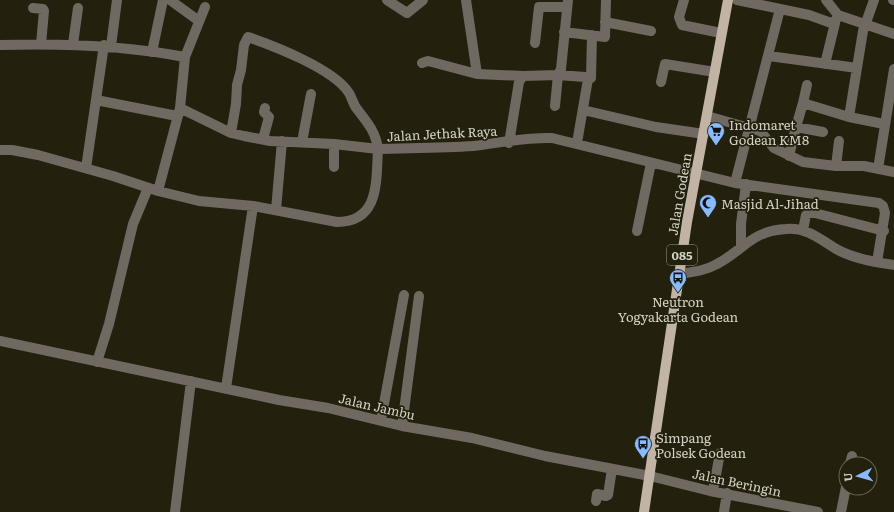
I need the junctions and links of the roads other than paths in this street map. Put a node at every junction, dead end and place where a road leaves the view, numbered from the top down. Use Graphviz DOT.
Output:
graph roads {
  1 [pos="117,0"];
  2 [pos="163,0"];
  3 [pos="170,0"];
  4 [pos="387,0"];
  5 [pos="423,0"];
  6 [pos="466,0"];
  7 [pos="606,0"];
  8 [pos="684,0"];
  9 [pos="728,0"];
  10 [pos="737,0"];
  11 [pos="826,0"];
  12 [pos="874,0"];
  13 [pos="568,4"];
  14 [pos="205,7"];
  15 [pos="33,8"];
  16 [pos="78,8"];
  17 [pos="780,9"];
  18 [pos="836,19"];
  19 [pos="199,21"];
  20 [pos="605,22"];
  21 [pos="864,28"];
  22 [pos="651,31"];
  23 [pos="564,32"];
  24 [pos="721,33"];
  25 [pos="894,34"];
  26 [pos="592,35"];
  27 [pos="41,44"];
  28 [pos="73,44"];
  29 [pos="534,44"];
  30 [pos="0,45"];
  31 [pos="107,46"];
  32 [pos="152,52"];
  33 [pos="769,56"];
  34 [pos="185,57"];
  35 [pos="422,63"];
  36 [pos="825,64"];
  37 [pos="857,68"];
  38 [pos="894,69"];
  39 [pos="715,72"];
  40 [pos="477,74"];
  41 [pos="558,75"];
  42 [pos="523,76"];
  43 [pos="588,79"];
  44 [pos="661,82"];
  45 [pos="807,86"];
  46 [pos="311,94"];
  47 [pos="96,100"];
  48 [pos="803,103"];
  49 [pos="554,106"];
  50 [pos="265,108"];
  51 [pos="583,110"];
  52 [pos="178,112"];
  53 [pos="707,116"];
  54 [pos="849,117"];
  55 [pos="884,124"];
  56 [pos="749,127"];
  57 [pos="796,127"];
  58 [pos="823,132"];
  59 [pos="231,133"];
  60 [pos="704,134"];
  61 [pos="263,139"];
  62 [pos="839,141"];
  63 [pos="282,142"];
  64 [pos="302,142"];
  65 [pos="509,143"];
  66 [pos="577,143"];
  67 [pos="334,144"];
  68 [pos="378,149"];
  69 [pos="0,150"];
  70 [pos="789,156"];
  71 [pos="651,163"];
  72 [pos="836,166"];
  73 [pos="334,167"];
  74 [pos="86,168"];
  75 [pos="878,169"];
  76 [pos="894,172"];
  77 [pos="696,173"];
  78 [pos="735,183"];
  79 [pos="746,184"];
  80 [pos="153,190"];
  81 [pos="253,206"];
  82 [pos="276,210"];
  83 [pos="804,230"];
  84 [pos="884,230"];
  85 [pos="637,231"];
  86 [pos="741,246"];
  87 [pos="877,262"];
  88 [pos="894,265"];
  89 [pos="679,274"];
  90 [pos="404,295"];
  91 [pos="419,296"];
  92 [pos="396,341"];
  93 [pos="0,342"];
  94 [pos="413,344"];
  95 [pos="97,362"];
  96 [pos="191,381"];
  97 [pos="226,388"];
  98 [pos="381,420"];
  99 [pos="402,426"];
  100 [pos="720,453"];
  101 [pos="612,469"];
  102 [pos="650,476"];
  103 [pos="713,491"];
  104 [pos="727,493"];
  105 [pos="844,496"];
  106 [pos="596,501"];
  107 [pos="175,512"];
  108 [pos="644,512"];
  109 [pos="724,512"];
  110 [pos="818,512"];
  111 [pos="841,512"];
  1 -- 31 [label="street"];
  2 -- 32 [label="street"];
  3 -- 19 [label="street"];
  4 -- 5 [label="street"];
  6 -- 40 [label="street"];
  7 -- 20 [label="street"];
  8 -- 24 [label="street"];
  9 -- 24 [label="main road, Jalan Godean / 085"];
  10 -- 17 [label="street"];
  11 -- 18 [label="street"];
  12 -- 21 [label="street"];
  13 -- 23 [label="street"];
  13 -- 29 [label="street"];
  14 -- 19 [label="street"];
  15 -- 27 [label="street"];
  16 -- 28 [label="street"];
  17 -- 18 [label="street"];
  17 -- 33 [label="street"];
  18 -- 21 [label="street"];
  18 -- 36 [label="street"];
  19 -- 34 [label="street"];
  20 -- 22 [label="street"];
  20 -- 26 [label="street"];
  21 -- 25 [label="street"];
  21 -- 37 [label="street"];
  23 -- 26 [label="street"];
  23 -- 41 [label="street"];
  24 -- 39 [label="main road, Jalan Godean / 085"];
  26 -- 43 [label="street"];
  27 -- 28 [label="street"];
  27 -- 30 [label="street"];
  28 -- 31 [label="street"];
  31 -- 32 [label="street"];
  31 -- 47 [label="street"];
  32 -- 34 [label="street"];
  33 -- 36 [label="street"];
  33 -- 56 [label="street"];
  34 -- 52 [label="street"];
  35 -- 40 [label="street"];
  36 -- 37 [label="street"];
  37 -- 54 [label="street"];
  38 -- 55 [label="street"];
  39 -- 44 [label="street"];
  39 -- 53 [label="main road, Jalan Godean / 085"];
  40 -- 42 [label="street"];
  41 -- 42 [label="street"];
  41 -- 43 [label="street"];
  41 -- 49 [label="street"];
  42 -- 65 [label="street"];
  43 -- 51 [label="street"];
  45 -- 48 [label="street"];
  46 -- 64 [label="street"];
  47 -- 52 [label="street"];
  47 -- 74 [label="street"];
  48 -- 54 [label="street"];
  48 -- 57 [label="street"];
  50 -- 61 [label="street"];
  51 -- 60 [label="street"];
  51 -- 66 [label="street"];
  52 -- 59 [label="street"];
  52 -- 80 [label="street"];
  53 -- 56 [label="street"];
  53 -- 60 [label="main road, Jalan Godean / 085"];
  54 -- 55 [label="street"];
  55 -- 75 [label="street"];
  56 -- 70 [label="street"];
  56 -- 78 [label="street"];
  57 -- 58 [label="street"];
  57 -- 70 [label="street"];
  59 -- 61 [label="street"];
  59 -- 68 [label="street"];
  60 -- 77 [label="main road, Jalan Godean / 085"];
  61 -- 63 [label="street"];
  62 -- 72 [label="street"];
  63 -- 64 [label="street"];
  63 -- 82 [label="street"];
  64 -- 67 [label="street"];
  65 -- 66 [label="street, Jalan Jethak Raya"];
  65 -- 68 [label="street, Jalan Jethak Raya"];
  66 -- 71 [label="street, Jalan Jethak Raya"];
  67 -- 68 [label="street"];
  67 -- 73 [label="street"];
  68 -- 82 [label="street, Jalan Jethak Raya"];
  69 -- 74 [label="street, Jalan Jethak Raya"];
  70 -- 72 [label="street"];
  71 -- 77 [label="street, Jalan Jethak Raya"];
  71 -- 85 [label="street"];
  72 -- 75 [label="street"];
  74 -- 80 [label="street, Jalan Jethak Raya"];
  75 -- 76 [label="street"];
  77 -- 78 [label="street, Jalan Jethak Raya"];
  77 -- 89 [label="main road, Jalan Godean / 085"];
  78 -- 79 [label="street, Jalan Jethak Raya"];
  79 -- 84 [label="street, Jalan Jethak Raya"];
  79 -- 86 [label="street"];
  80 -- 81 [label="street, Jalan Jethak Raya"];
  80 -- 95 [label="street"];
  81 -- 82 [label="street, Jalan Jethak Raya"];
  81 -- 97 [label="street"];
  83 -- 84 [label="street"];
  83 -- 86 [label="street"];
  83 -- 87 [label="street"];
  84 -- 87 [label="street, Jalan Jethak Raya"];
  86 -- 89 [label="street"];
  87 -- 88 [label="street"];
  89 -- 102 [label="main road, Jalan Godean / 085"];
  90 -- 92 [label="street"];
  91 -- 94 [label="street"];
  92 -- 94 [label="street"];
  92 -- 98 [label="street"];
  93 -- 95 [label="street, Jalan Jambu"];
  94 -- 99 [label="street"];
  95 -- 96 [label="street, Jalan Jambu"];
  96 -- 97 [label="street, Jalan Jambu"];
  96 -- 107 [label="street"];
  97 -- 98 [label="street, Jalan Jambu"];
  98 -- 99 [label="street, Jalan Jambu"];
  99 -- 101 [label="street, Jalan Jambu"];
  100 -- 103 [label="street"];
  101 -- 102 [label="street, Jalan Jambu"];
  101 -- 106 [label="street"];
  102 -- 103 [label="street, Jalan Beringin"];
  102 -- 108 [label="main road, Jalan Godean / 085"];
  103 -- 104 [label="street, Jalan Beringin"];
  104 -- 109 [label="street"];
  104 -- 110 [label="street, Jalan Beringin"];
  105 -- 111 [label="street"];
}
